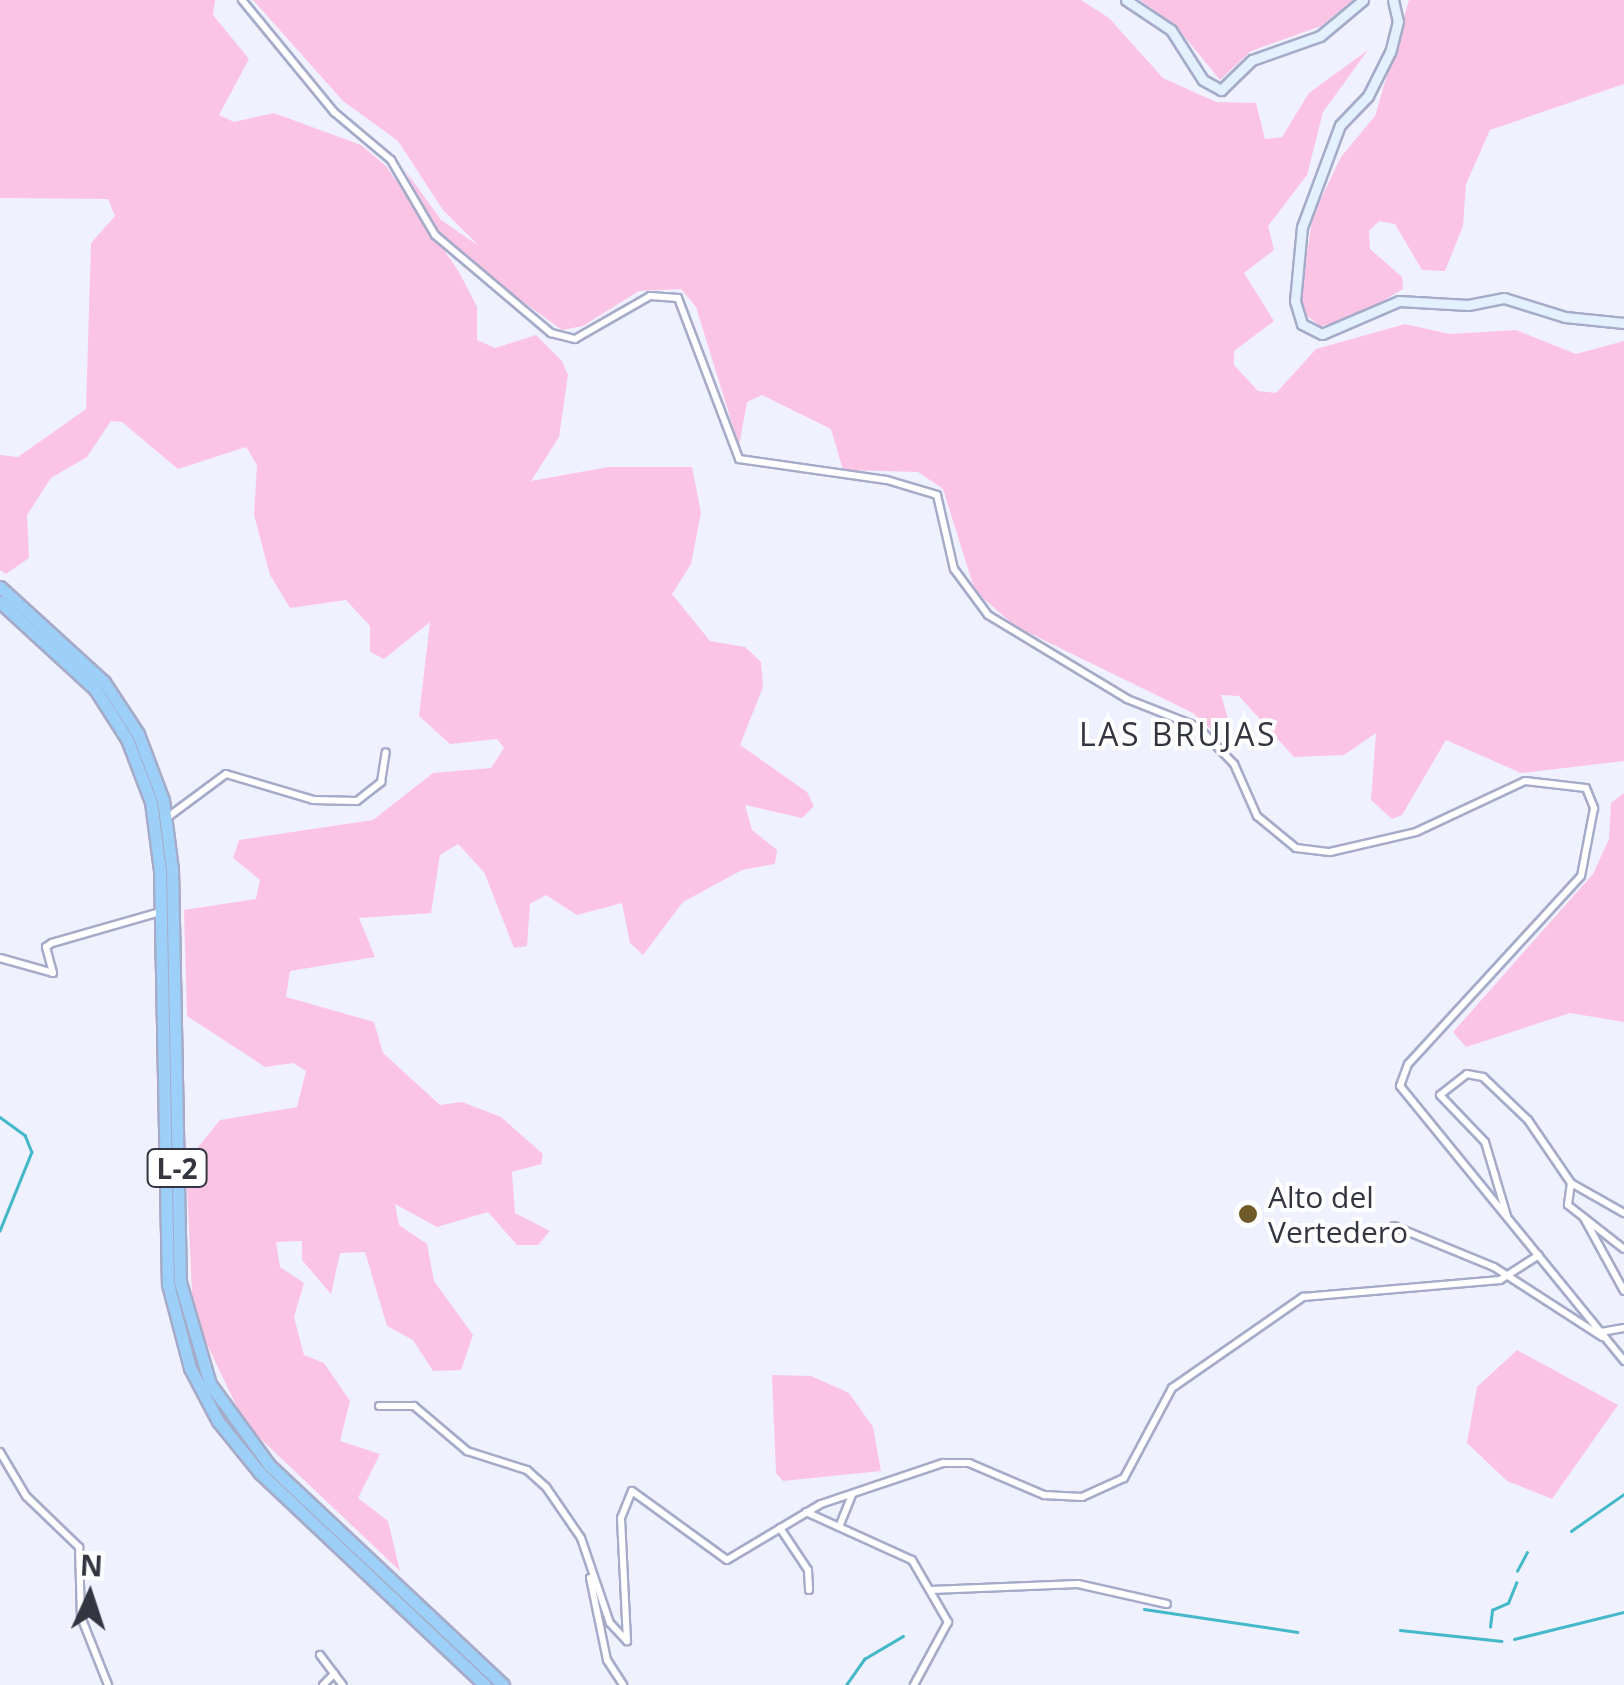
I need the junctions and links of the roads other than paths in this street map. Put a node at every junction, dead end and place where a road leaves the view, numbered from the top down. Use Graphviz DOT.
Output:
graph roads {
  1 [pos="242,0"];
  2 [pos="1126,0"];
  3 [pos="1363,0"];
  4 [pos="1393,0"];
  5 [pos="1624,323"];
  6 [pos="0,587"];
  7 [pos="0,602"];
  8 [pos="386,752"];
  9 [pos="167,818"];
  10 [pos="160,911"];
  11 [pos="0,958"];
  12 [pos="1571,1183"];
  13 [pos="1624,1213"];
  14 [pos="1507,1217"];
  15 [pos="1584,1217"];
  16 [pos="1394,1226"];
  17 [pos="1624,1249"];
  18 [pos="1539,1255"];
  19 [pos="1512,1278"];
  20 [pos="1624,1291"];
  21 [pos="1624,1328"];
  22 [pos="1601,1332"];
  23 [pos="1608,1340"];
  24 [pos="1624,1360"];
  25 [pos="379,1406"];
  26 [pos="0,1452"];
  27 [pos="853,1492"];
  28 [pos="806,1512"];
  29 [pos="780,1528"];
  30 [pos="840,1528"];
  31 [pos="591,1574"];
  32 [pos="810,1590"];
  33 [pos="930,1590"];
  34 [pos="1167,1604"];
  35 [pos="320,1655"];
  36 [pos="334,1674"];
  37 [pos="108,1685"];
  38 [pos="323,1685"];
  39 [pos="343,1685"];
  40 [pos="485,1685"];
  41 [pos="503,1685"];
  42 [pos="623,1685"];
  43 [pos="914,1685"];
  1 -- 14 [label="street"];
  2 -- 3 [label="main road"];
  4 -- 5 [label="main road"];
  6 -- 9 [label="highway, L-2"];
  7 -- 10 [label="highway, L-2"];
  8 -- 9 [label="street"];
  9 -- 41 [label="highway, L-2"];
  10 -- 11 [label="street"];
  10 -- 40 [label="highway, L-2"];
  12 -- 13 [label="street"];
  12 -- 14 [label="street"];
  12 -- 15 [label="street"];
  14 -- 18 [label="street"];
  15 -- 17 [label="street"];
  15 -- 20 [label="street"];
  16 -- 19 [label="street"];
  18 -- 19 [label="street"];
  18 -- 22 [label="street"];
  19 -- 23 [label="street"];
  19 -- 27 [label="street"];
  21 -- 22 [label="street"];
  22 -- 23 [label="street"];
  23 -- 24 [label="street"];
  25 -- 31 [label="street"];
  26 -- 37 [label="street"];
  27 -- 28 [label="street"];
  27 -- 30 [label="street"];
  28 -- 29 [label="street"];
  28 -- 30 [label="street"];
  29 -- 31 [label="street"];
  29 -- 32 [label="street"];
  30 -- 33 [label="street"];
  31 -- 42 [label="street"];
  33 -- 34 [label="street"];
  33 -- 43 [label="street"];
  35 -- 36 [label="street"];
  36 -- 38 [label="street"];
  36 -- 39 [label="street"];
}
